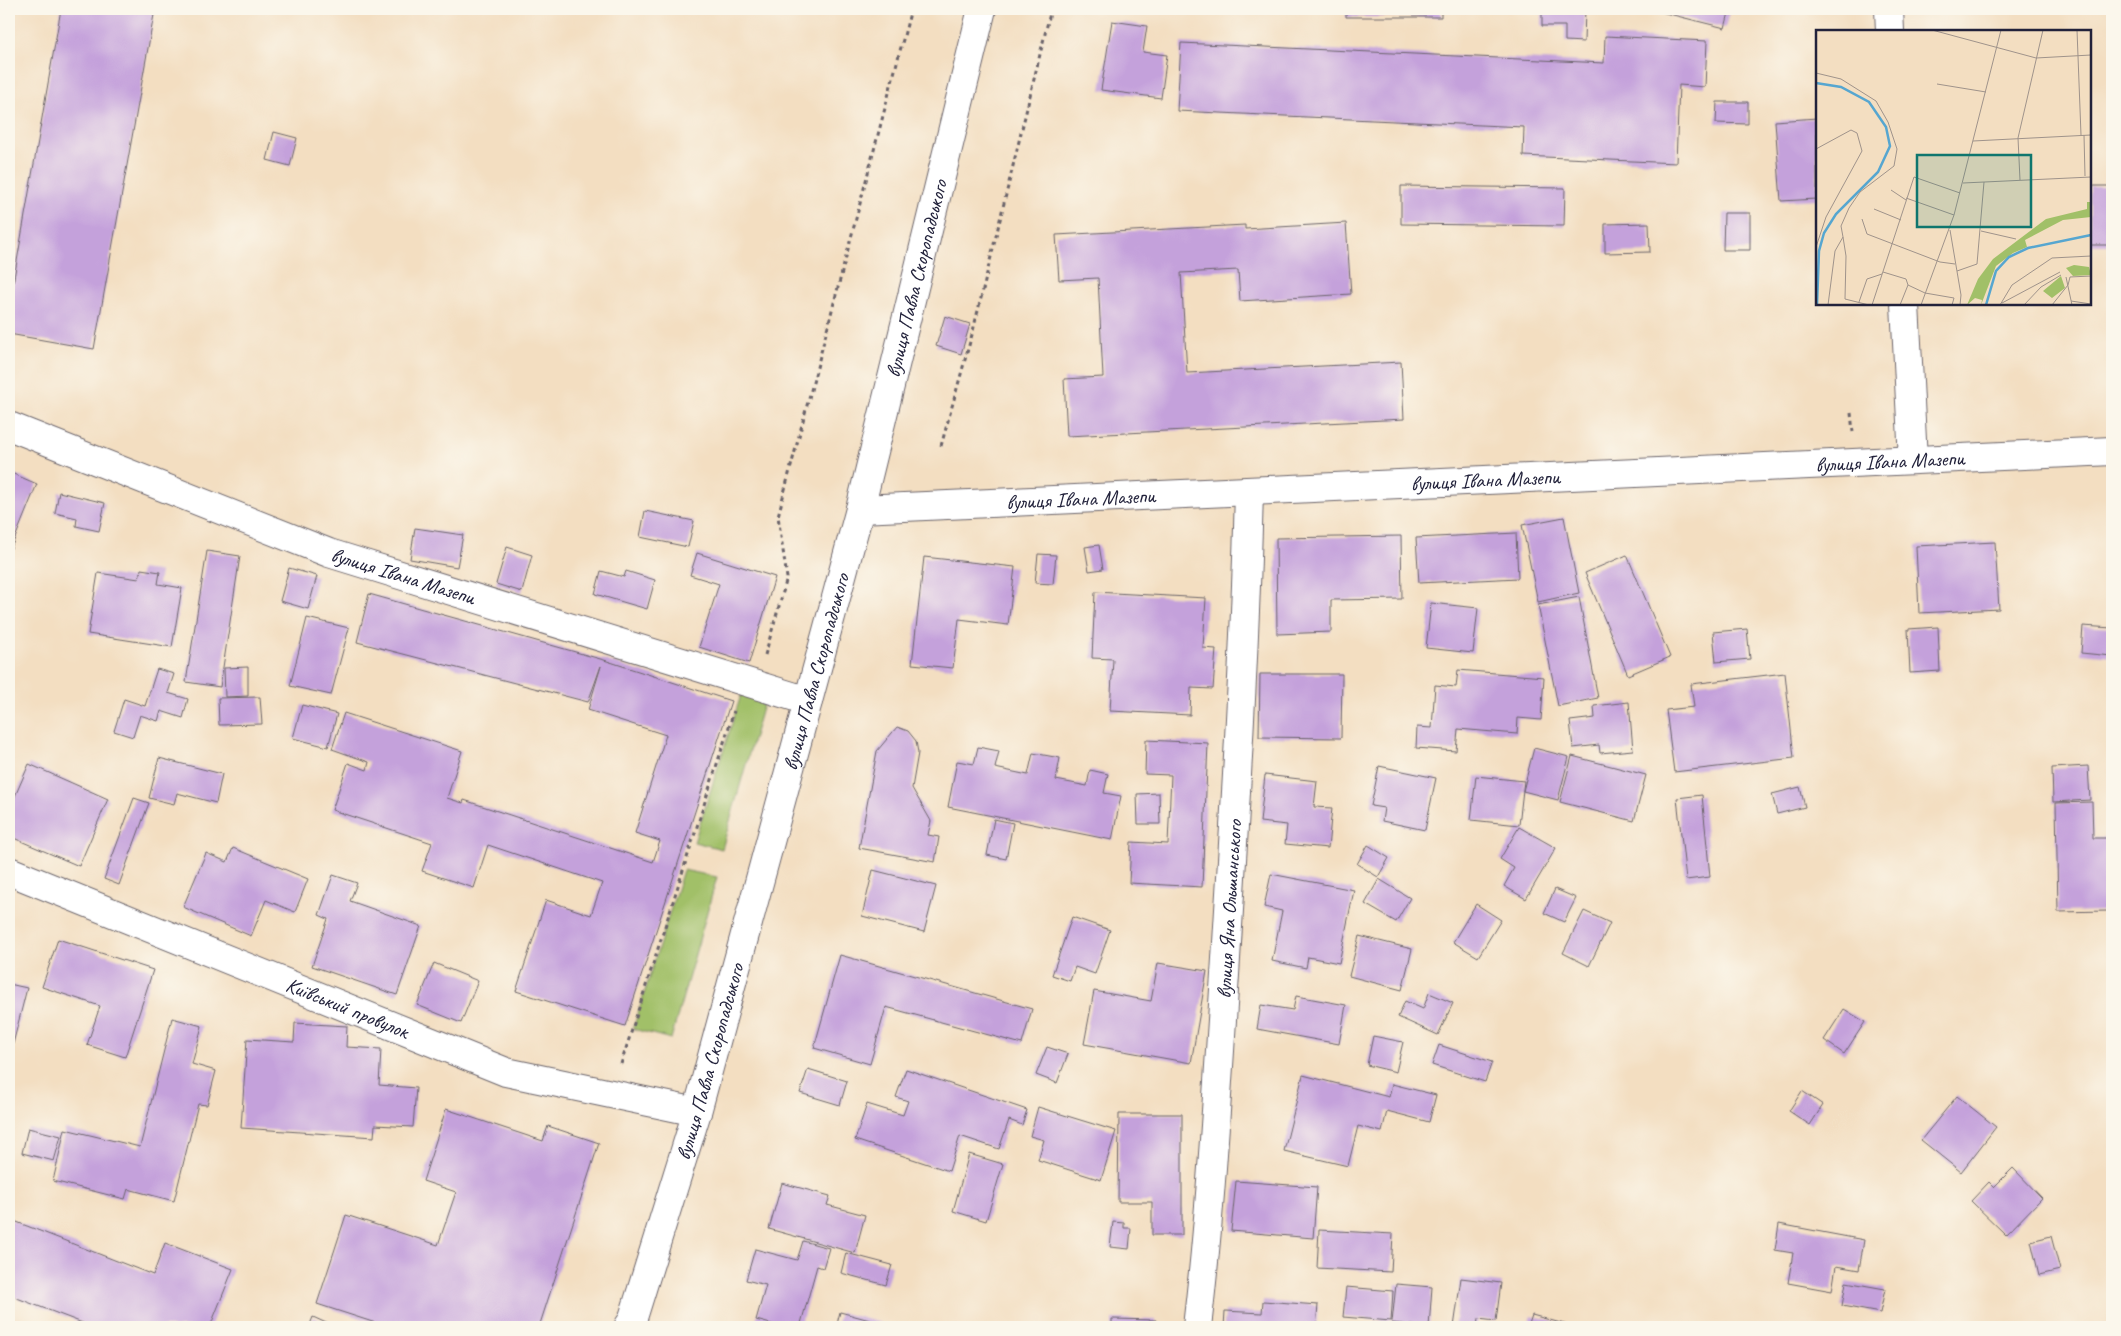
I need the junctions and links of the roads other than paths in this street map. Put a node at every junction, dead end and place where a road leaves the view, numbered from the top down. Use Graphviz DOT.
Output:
graph roads {
  1 [pos="982,9"];
  2 [pos="1889,9"];
  3 [pos="1890,30"];
  4 [pos="1905,305"];
  5 [pos="9,426"];
  6 [pos="2112,451"];
  7 [pos="1913,460"];
  8 [pos="1249,491"];
  9 [pos="860,509"];
  10 [pos="808,701"];
  11 [pos="9,871"];
  12 [pos="697,1112"];
  13 [pos="628,1327"];
  14 [pos="1197,1327"];
  1 -- 9 [label="street, вулиця Павла Скоропадського"];
  2 -- 3 [label="street"];
  4 -- 7 [label="street"];
  5 -- 10 [label="street, вулиця Івана Мазепи"];
  6 -- 7 [label="street, вулиця Івана Мазепи"];
  7 -- 8 [label="street, вулиця Івана Мазепи"];
  8 -- 9 [label="street, вулиця Івана Мазепи"];
  8 -- 14 [label="street, вулиця Яна Ольшанського"];
  9 -- 10 [label="street, вулиця Павла Скоропадського"];
  10 -- 12 [label="street, вулиця Павла Скоропадського"];
  11 -- 12 [label="street, Київський провулок"];
  12 -- 13 [label="street, вулиця Павла Скоропадського"];
}
